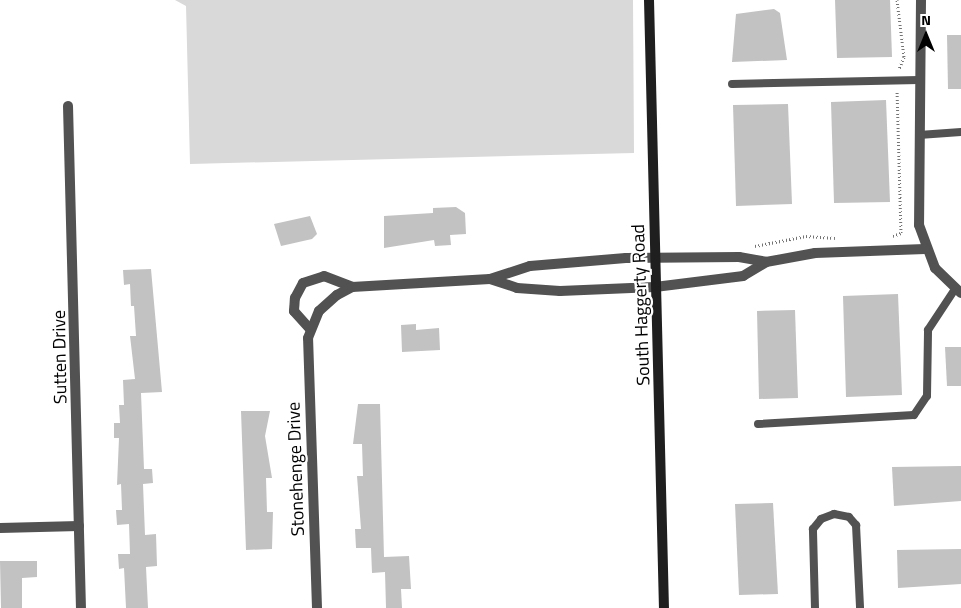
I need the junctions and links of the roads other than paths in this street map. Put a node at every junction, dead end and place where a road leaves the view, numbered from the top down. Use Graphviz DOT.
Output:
graph roads {
  1 [pos="649,0"];
  2 [pos="921,0"];
  3 [pos="919,80"];
  4 [pos="732,84"];
  5 [pos="68,106"];
  6 [pos="961,132"];
  7 [pos="919,135"];
  8 [pos="925,249"];
  9 [pos="654,259"];
  10 [pos="766,262"];
  11 [pos="490,279"];
  12 [pos="352,287"];
  13 [pos="655,287"];
  14 [pos="958,291"];
  15 [pos="310,329"];
  16 [pos="758,424"];
  17 [pos="78,526"];
  18 [pos="0,528"];
  19 [pos="81,608"];
  20 [pos="317,608"];
  21 [pos="664,608"];
  22 [pos="816,608"];
  23 [pos="860,608"];
  1 -- 9 [label="main road, South Haggerty Road"];
  2 -- 3 [label="street"];
  3 -- 4 [label="lane"];
  3 -- 7 [label="street"];
  5 -- 17 [label="street, Sutten Drive"];
  6 -- 7 [label="lane"];
  7 -- 8 [label="street"];
  8 -- 10 [label="street"];
  8 -- 14 [label="street"];
  9 -- 10 [label="street"];
  9 -- 11 [label="street"];
  9 -- 13 [label="main road, South Haggerty Road"];
  10 -- 13 [label="street"];
  11 -- 12 [label="street"];
  11 -- 13 [label="street"];
  12 -- 15 [label="street"];
  12 -- 15 [label="street"];
  13 -- 21 [label="main road, South Haggerty Road"];
  14 -- 16 [label="lane"];
  15 -- 20 [label="street, Stonehenge Drive"];
  17 -- 18 [label="street"];
  17 -- 19 [label="street, Sutten Drive"];
  22 -- 23 [label="lane"];
}
